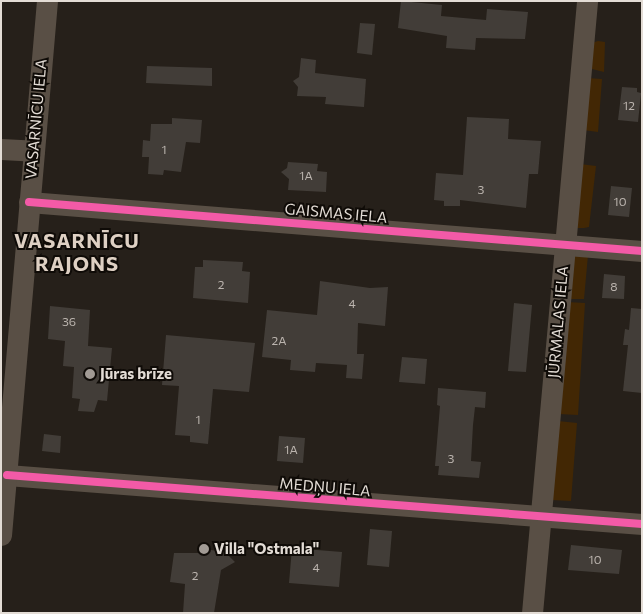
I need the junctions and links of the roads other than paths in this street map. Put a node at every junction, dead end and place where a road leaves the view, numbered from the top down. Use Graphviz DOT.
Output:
graph roads {
  1 [pos="46,1"];
  2 [pos="587,1"];
  3 [pos="1,149"];
  4 [pos="34,151"];
  5 [pos="29,202"];
  6 [pos="565,245"];
  7 [pos="642,251"];
  8 [pos="7,412"];
  9 [pos="7,475"];
  10 [pos="541,518"];
  11 [pos="642,524"];
  12 [pos="1,535"];
  13 [pos="532,613"];
  1 -- 4 [label="street, VASARNĪCU IELA"];
  2 -- 6 [label="street, JŪRMALAS IELA"];
  3 -- 4 [label="street"];
  4 -- 5 [label="street, VASARNĪCU IELA"];
  5 -- 6 [label="street, GAISMAS IELA"];
  5 -- 8 [label="street, VASARNĪCU IELA"];
  6 -- 7 [label="street, GAISMAS IELA"];
  6 -- 10 [label="street, JŪRMALAS IELA"];
  8 -- 9 [label="street, VASARNĪCU IELA"];
  9 -- 10 [label="street, MEDŅU IELA"];
  9 -- 12 [label="street, VASARNĪCU IELA"];
  10 -- 11 [label="street, MEDŅU IELA"];
  10 -- 13 [label="street, JŪRMALAS IELA"];
}
